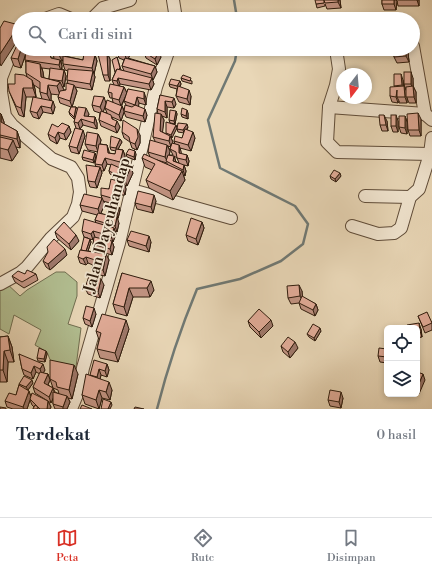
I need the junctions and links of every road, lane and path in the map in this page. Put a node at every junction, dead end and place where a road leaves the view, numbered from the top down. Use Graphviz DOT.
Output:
graph roads {
  1 [pos="130,0"];
  2 [pos="173,0"];
  3 [pos="98,12"];
  4 [pos="175,12"];
  5 [pos="12,52"];
  6 [pos="167,56"];
  7 [pos="337,56"];
  8 [pos="415,56"];
  9 [pos="329,107"];
  10 [pos="428,117"];
  11 [pos="432,138"];
  12 [pos="430,154"];
  13 [pos="132,191"];
  14 [pos="365,196"];
  15 [pos="410,197"];
  16 [pos="231,218"];
  17 [pos="352,226"];
  18 [pos="0,284"];
  19 [pos="71,409"];
  1 -- 3 [label="street"];
  2 -- 4 [label="street"];
  5 -- 18 [label="street"];
  6 -- 13 [label="street, Jalan Dayeuhandap"];
  7 -- 9 [label="street"];
  8 -- 10 [label="street"];
  9 -- 10 [label="street"];
  9 -- 12 [label="street"];
  11 -- 12 [label="street"];
  12 -- 15 [label="street"];
  13 -- 16 [label="street"];
  13 -- 19 [label="street, Jalan Dayeuhandap"];
  14 -- 15 [label="street"];
  15 -- 17 [label="street"];
}
